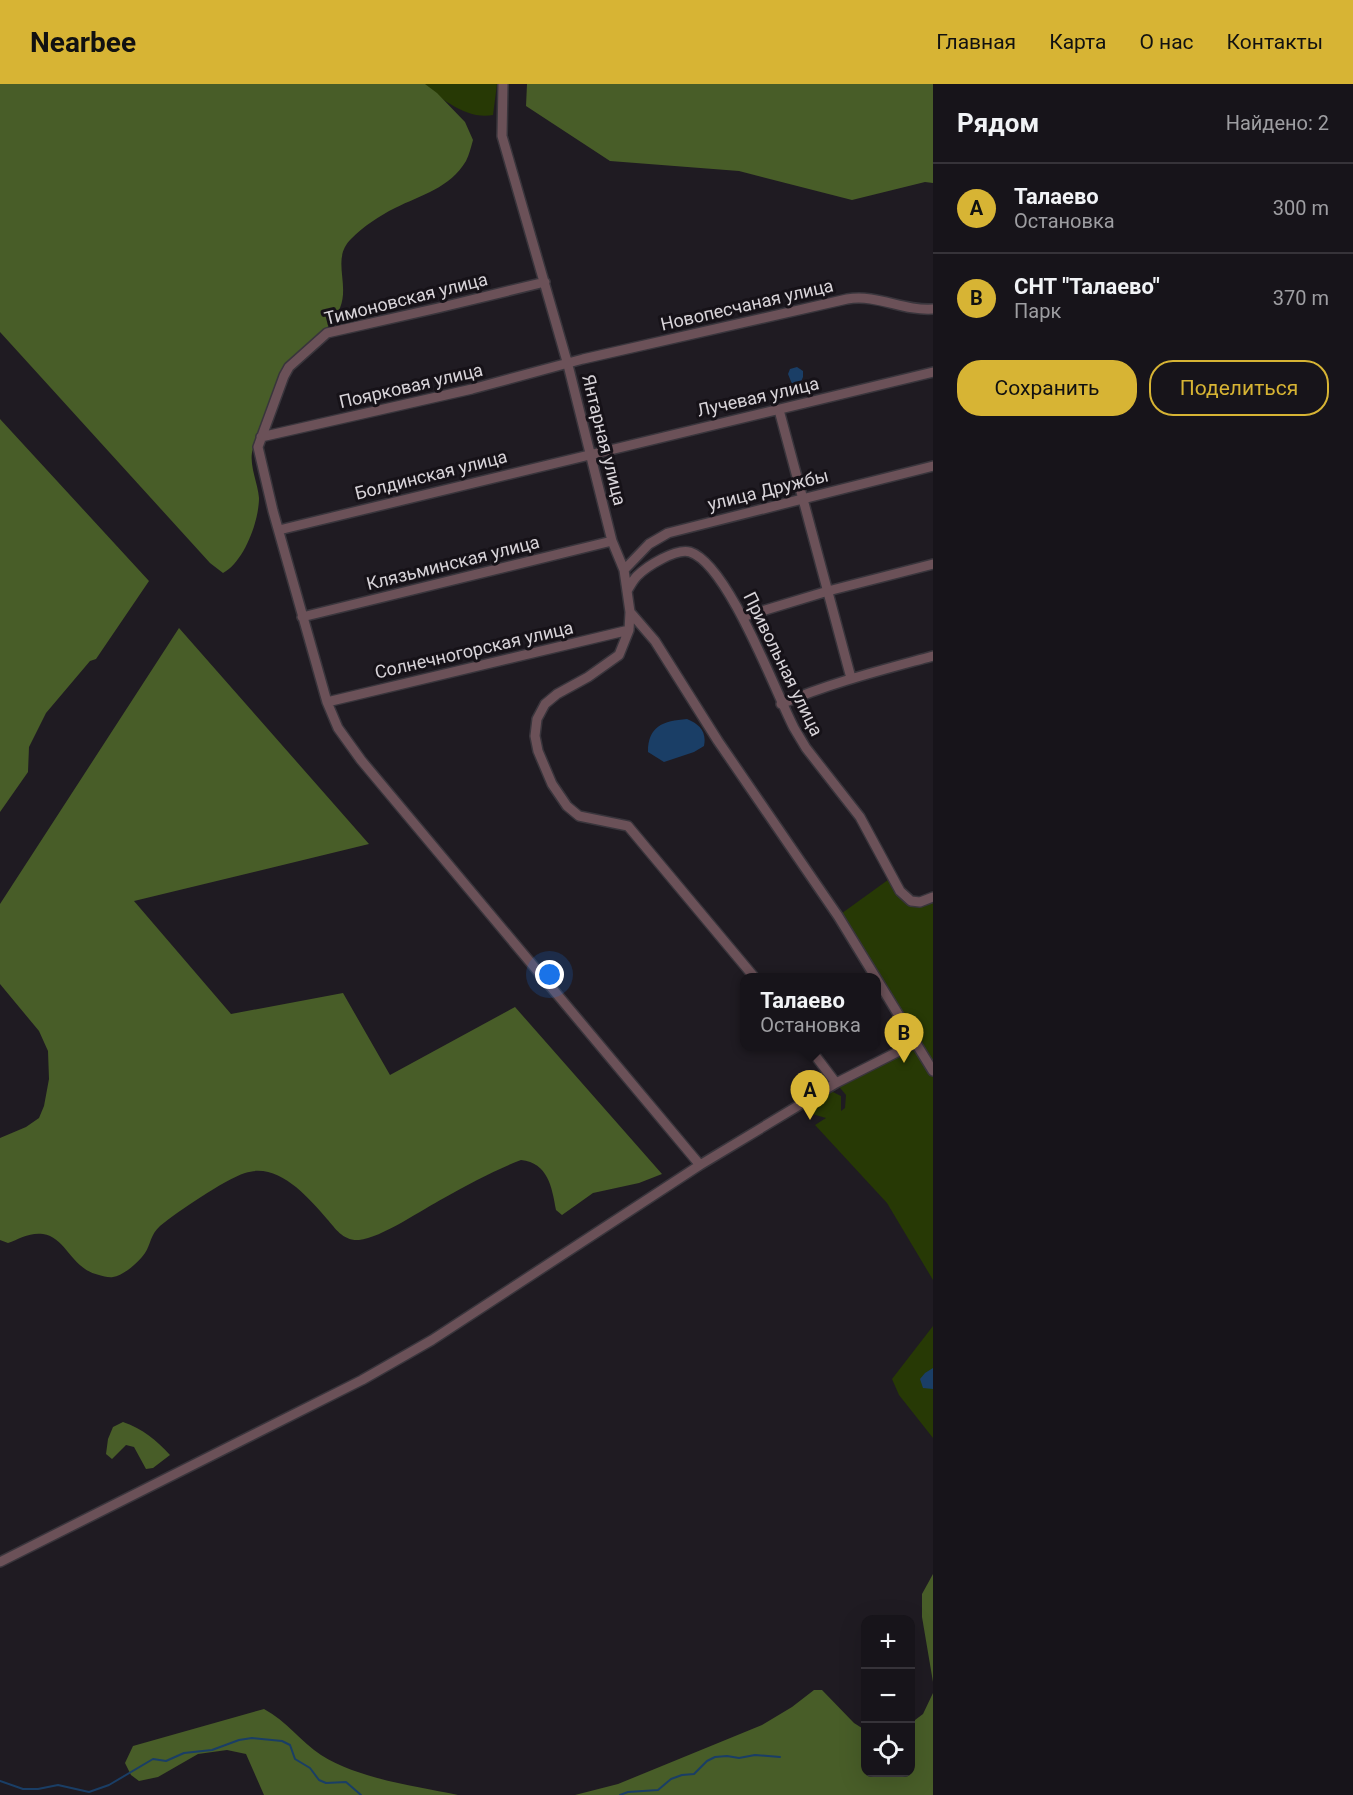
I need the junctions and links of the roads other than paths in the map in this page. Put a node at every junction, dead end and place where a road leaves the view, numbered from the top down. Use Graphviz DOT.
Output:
graph roads {
  1 [pos="503,84"];
  2 [pos="545,282"];
  3 [pos="933,309"];
  4 [pos="568,364"];
  5 [pos="933,372"];
  6 [pos="779,410"];
  7 [pos="261,437"];
  8 [pos="591,453"];
  9 [pos="933,466"];
  10 [pos="802,499"];
  11 [pos="279,530"];
  12 [pos="612,541"];
  13 [pos="933,564"];
  14 [pos="624,570"];
  15 [pos="627,591"];
  16 [pos="828,591"];
  17 [pos="630,612"];
  18 [pos="302,616"];
  19 [pos="742,617"];
  20 [pos="629,630"];
  21 [pos="933,656"];
  22 [pos="851,678"];
  23 [pos="327,702"];
  24 [pos="781,704"];
  25 [pos="933,897"];
  26 [pos="751,973"];
  27 [pos="873,973"];
  28 [pos="881,987"];
  29 [pos="915,1043"];
  30 [pos="811,1051"];
  31 [pos="933,1071"];
  32 [pos="836,1083"];
  33 [pos="700,1165"];
  34 [pos="0,1562"];
  1 -- 2 [label="street, Янтарная улица"];
  2 -- 4 [label="street, Янтарная улица"];
  2 -- 7 [label="street, Тимоновская улица"];
  3 -- 4 [label="street, Новопесчаная улица"];
  4 -- 7 [label="street, Поярковая улица"];
  4 -- 8 [label="street, Янтарная улица"];
  5 -- 6 [label="street, Лучевая улица"];
  6 -- 8 [label="street, Лучевая улица"];
  6 -- 10 [label="street"];
  7 -- 11 [label="street"];
  8 -- 11 [label="street, Болдинская улица"];
  8 -- 12 [label="street, Янтарная улица"];
  9 -- 10 [label="street, улица Дружбы"];
  10 -- 14 [label="street, улица Дружбы"];
  10 -- 16 [label="street"];
  11 -- 18 [label="street"];
  12 -- 14 [label="street, Янтарная улица"];
  12 -- 18 [label="street, Клязьминская улица"];
  13 -- 16 [label="street"];
  14 -- 15 [label="street, Янтарная улица"];
  15 -- 17 [label="street, Янтарная улица"];
  15 -- 19 [label="street, Привольная улица"];
  16 -- 19 [label="street"];
  16 -- 22 [label="street"];
  17 -- 20 [label="street, Янтарная улица"];
  17 -- 27 [label="street"];
  18 -- 23 [label="street"];
  19 -- 24 [label="street, Привольная улица"];
  20 -- 23 [label="street, Солнечногорская улица"];
  20 -- 26 [label="street, Янтарная улица"];
  21 -- 22 [label="street"];
  22 -- 24 [label="street"];
  23 -- 33 [label="street"];
  24 -- 25 [label="street, Привольная улица"];
  28 -- 29 [label="street"];
  29 -- 31 [label="street"];
  29 -- 32 [label="street"];
  30 -- 32 [label="street"];
  32 -- 33 [label="street"];
  33 -- 34 [label="street"];
}
